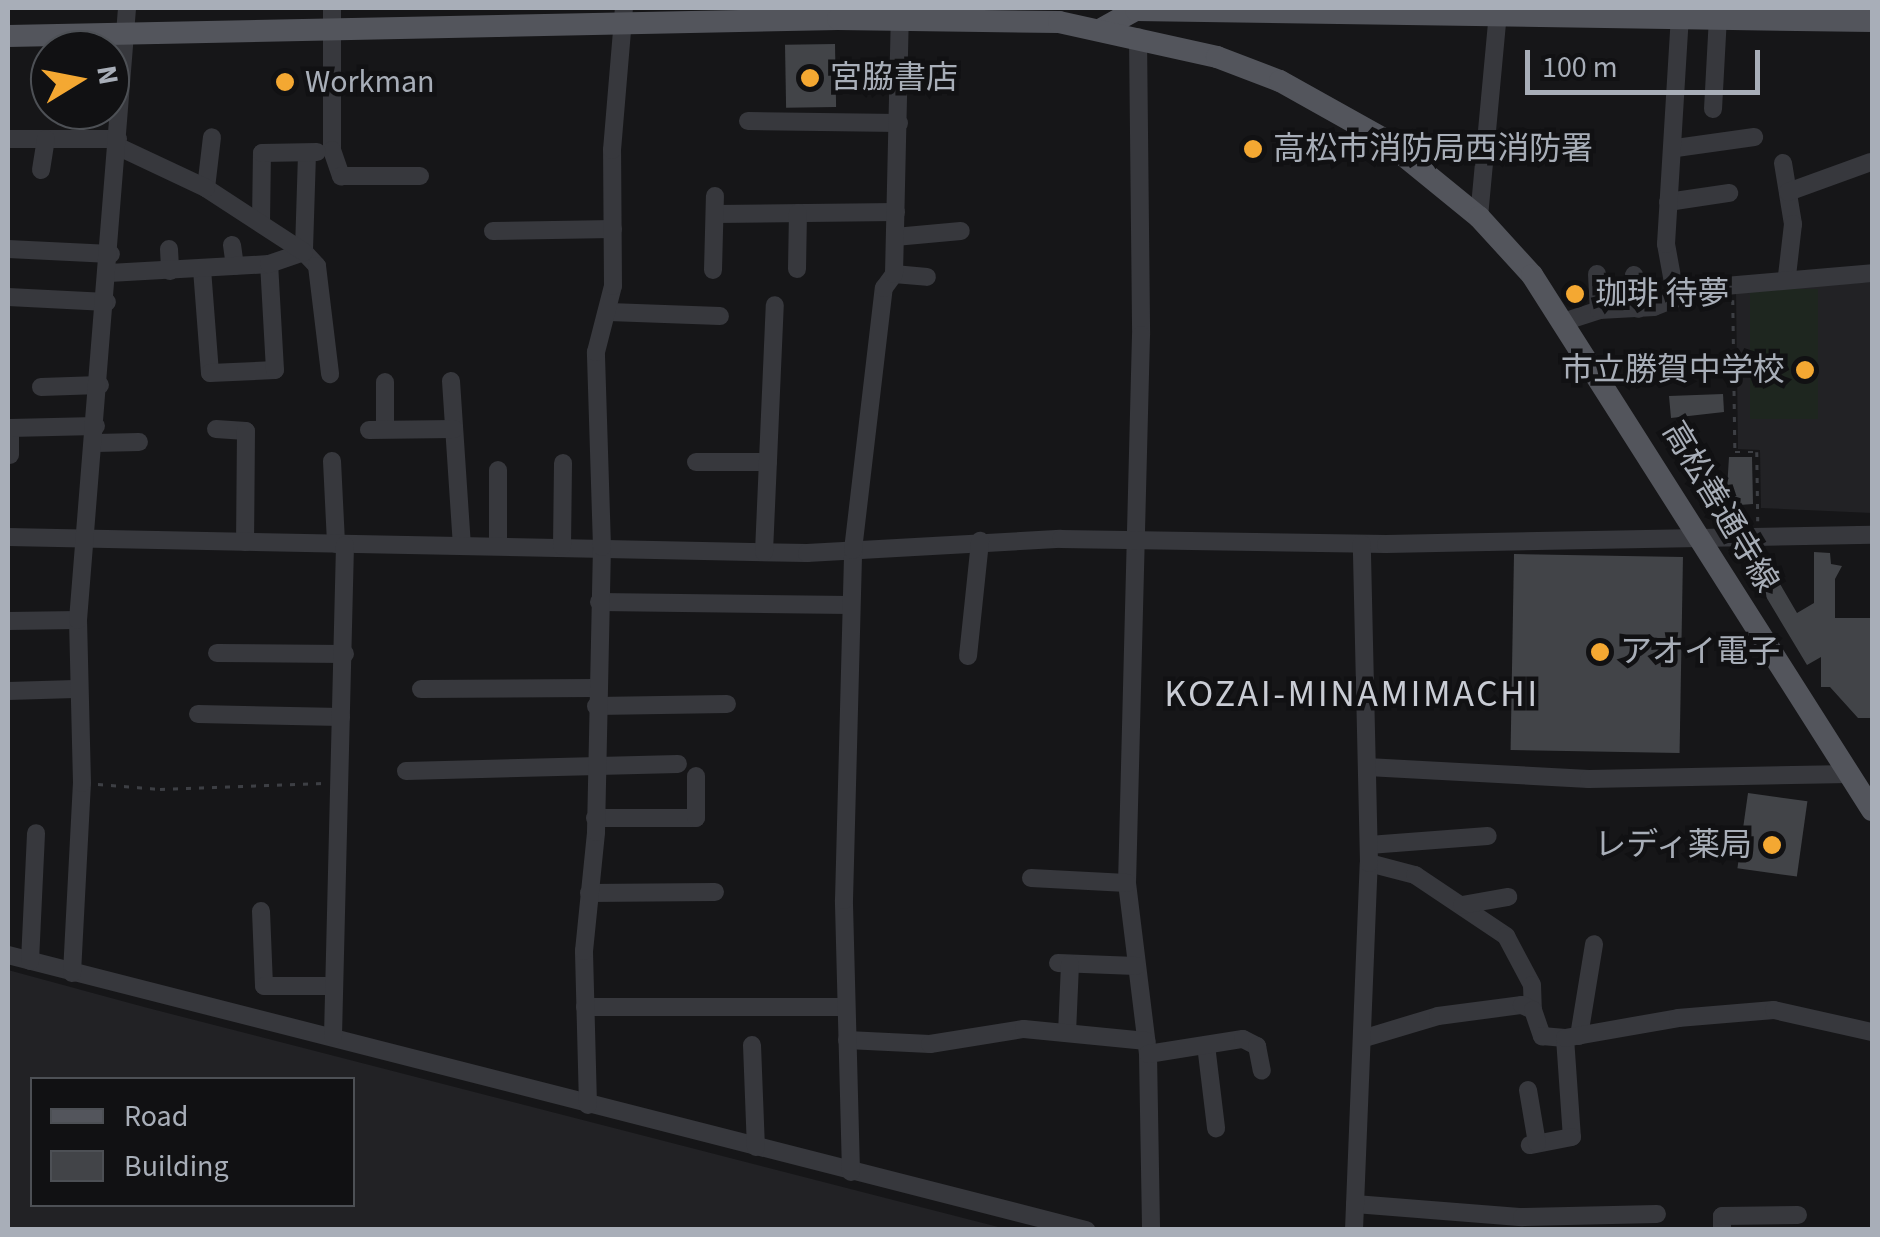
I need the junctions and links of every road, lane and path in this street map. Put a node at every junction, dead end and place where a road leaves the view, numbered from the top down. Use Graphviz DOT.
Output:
graph roads {
  1 [pos="1136,9"];
  2 [pos="1310,9"];
  3 [pos="1504,11"];
  4 [pos="1626,11"];
  5 [pos="839,13"];
  6 [pos="1680,16"];
  7 [pos="624,17"];
  8 [pos="1718,18"];
  9 [pos="331,19"];
  10 [pos="900,19"];
  11 [pos="1872,21"];
  12 [pos="1104,28"];
  13 [pos="130,35"];
  14 [pos="1138,37"];
  15 [pos="1713,109"];
  16 [pos="748,121"];
  17 [pos="899,123"];
  18 [pos="120,130"];
  19 [pos="212,136"];
  20 [pos="1754,137"];
  21 [pos="46,139"];
  22 [pos="8,140"];
  23 [pos="119,143"];
  24 [pos="1676,148"];
  25 [pos="332,150"];
  26 [pos="307,154"];
  27 [pos="1872,162"];
  28 [pos="1782,164"];
  29 [pos="41,170"];
  30 [pos="420,176"];
  31 [pos="206,188"];
  32 [pos="1788,192"];
  33 [pos="1729,193"];
  34 [pos="1668,202"];
  35 [pos="896,212"];
  36 [pos="798,213"];
  37 [pos="1478,217"];
  38 [pos="261,222"];
  39 [pos="613,228"];
  40 [pos="493,231"];
  41 [pos="961,231"];
  42 [pos="896,237"];
  43 [pos="232,245"];
  44 [pos="8,250"];
  45 [pos="169,250"];
  46 [pos="304,252"];
  47 [pos="110,264"];
  48 [pos="269,264"];
  49 [pos="235,266"];
  50 [pos="202,269"];
  51 [pos="798,269"];
  52 [pos="1872,269"];
  53 [pos="713,270"];
  54 [pos="170,271"];
  55 [pos="894,274"];
  56 [pos="1597,274"];
  57 [pos="1634,276"];
  58 [pos="1787,276"];
  59 [pos="927,277"];
  60 [pos="1733,284"];
  61 [pos="8,297"];
  62 [pos="1676,299"];
  63 [pos="107,302"];
  64 [pos="775,305"];
  65 [pos="1638,309"];
  66 [pos="1599,310"];
  67 [pos="608,312"];
  68 [pos="720,316"];
  69 [pos="1566,321"];
  70 [pos="330,374"];
  71 [pos="452,381"];
  72 [pos="385,382"];
  73 [pos="100,386"];
  74 [pos="41,388"];
  75 [pos="216,429"];
  76 [pos="454,429"];
  77 [pos="96,434"];
  78 [pos="139,442"];
  79 [pos="10,455"];
  80 [pos="332,461"];
  81 [pos="696,462"];
  82 [pos="768,462"];
  83 [pos="563,464"];
  84 [pos="498,470"];
  85 [pos="1758,533"];
  86 [pos="1700,535"];
  87 [pos="1872,535"];
  88 [pos="8,537"];
  89 [pos="90,539"];
  90 [pos="1137,539"];
  91 [pos="980,541"];
  92 [pos="245,542"];
  93 [pos="340,544"];
  94 [pos="1362,544"];
  95 [pos="462,545"];
  96 [pos="498,545"];
  97 [pos="562,546"];
  98 [pos="602,546"];
  99 [pos="852,550"];
  100 [pos="764,552"];
  101 [pos="599,602"];
  102 [pos="850,605"];
  103 [pos="78,620"];
  104 [pos="8,621"];
  105 [pos="217,652"];
  106 [pos="345,654"];
  107 [pos="968,656"];
  108 [pos="75,688"];
  109 [pos="421,689"];
  110 [pos="8,691"];
  111 [pos="595,697"];
  112 [pos="727,704"];
  113 [pos="198,714"];
  114 [pos="341,717"];
  115 [pos="678,764"];
  116 [pos="596,766"];
  117 [pos="1367,767"];
  118 [pos="406,771"];
  119 [pos="1850,774"];
  120 [pos="696,776"];
  121 [pos="82,783"];
  122 [pos="338,784"];
  123 [pos="1872,810"];
  124 [pos="595,818"];
  125 [pos="36,834"];
  126 [pos="1488,836"];
  127 [pos="1369,854"];
  128 [pos="1032,878"];
  129 [pos="1127,883"];
  130 [pos="715,892"];
  131 [pos="590,893"];
  132 [pos="1508,897"];
  133 [pos="1462,905"];
  134 [pos="261,911"];
  135 [pos="1594,944"];
  136 [pos="8,955"];
  137 [pos="30,961"];
  138 [pos="1136,966"];
  139 [pos="72,973"];
  140 [pos="333,986"];
  141 [pos="585,1007"];
  142 [pos="846,1008"];
  143 [pos="1533,1010"];
  144 [pos="1872,1032"];
  145 [pos="1067,1033"];
  146 [pos="333,1036"];
  147 [pos="1572,1037"];
  148 [pos="1365,1038"];
  149 [pos="848,1040"];
  150 [pos="752,1045"];
  151 [pos="1206,1045"];
  152 [pos="1147,1048"];
  153 [pos="1262,1071"];
  154 [pos="1528,1090"];
  155 [pos="588,1104"];
  156 [pos="1216,1128"];
  157 [pos="756,1147"];
  158 [pos="851,1172"];
  159 [pos="1355,1204"];
  160 [pos="1657,1214"];
  161 [pos="1798,1215"];
  162 [pos="1086,1230"];
  163 [pos="1151,1230"];
  164 [pos="1354,1230"];
  165 [pos="1722,1230"];
  1 -- 2 [label="main road"];
  1 -- 12 [label="main road"];
  2 -- 3 [label="main road"];
  3 -- 4 [label="main road"];
  3 -- 37 [label="street"];
  4 -- 6 [label="main road"];
  5 -- 7 [label="main road, 高松善通寺線"];
  5 -- 10 [label="main road, 高松善通寺線"];
  6 -- 8 [label="main road"];
  6 -- 24 [label="street"];
  7 -- 9 [label="main road, 高松善通寺線"];
  7 -- 39 [label="street"];
  8 -- 11 [label="main road"];
  8 -- 15 [label="street"];
  9 -- 13 [label="main road, 高松善通寺線"];
  9 -- 25 [label="street"];
  10 -- 12 [label="main road, 高松善通寺線"];
  10 -- 17 [label="street"];
  12 -- 14 [label="main road, 高松善通寺線"];
  14 -- 37 [label="main road, 高松善通寺線"];
  14 -- 90 [label="street"];
  16 -- 17 [label="street"];
  17 -- 35 [label="street"];
  18 -- 23 [label="street"];
  19 -- 31 [label="street"];
  20 -- 24 [label="street"];
  21 -- 22 [label="street"];
  21 -- 23 [label="street"];
  21 -- 29 [label="street"];
  23 -- 31 [label="street"];
  23 -- 47 [label="street"];
  24 -- 34 [label="street"];
  25 -- 26 [label="street"];
  25 -- 30 [label="street"];
  26 -- 38 [label="street"];
  26 -- 46 [label="street"];
  27 -- 32 [label="street"];
  28 -- 32 [label="street"];
  31 -- 38 [label="street"];
  32 -- 58 [label="street"];
  33 -- 34 [label="street"];
  34 -- 62 [label="street"];
  35 -- 36 [label="street"];
  35 -- 42 [label="street"];
  36 -- 51 [label="street"];
  36 -- 53 [label="street"];
  37 -- 69 [label="main road, 高松善通寺線"];
  38 -- 46 [label="street"];
  39 -- 40 [label="street"];
  39 -- 67 [label="street"];
  41 -- 42 [label="street"];
  42 -- 55 [label="street"];
  43 -- 49 [label="street"];
  44 -- 47 [label="street"];
  45 -- 54 [label="street"];
  46 -- 48 [label="street"];
  46 -- 70 [label="street"];
  47 -- 54 [label="street"];
  47 -- 63 [label="street"];
  48 -- 49 [label="street"];
  48 -- 50 [label="street"];
  49 -- 50 [label="street"];
  50 -- 54 [label="street"];
  52 -- 58 [label="street"];
  55 -- 59 [label="street"];
  55 -- 99 [label="street"];
  56 -- 66 [label="street"];
  57 -- 65 [label="street"];
  58 -- 60 [label="street"];
  60 -- 62 [label="street"];
  60 -- 85 [label="path"];
  61 -- 63 [label="street"];
  62 -- 65 [label="street"];
  63 -- 73 [label="street"];
  64 -- 82 [label="street"];
  65 -- 66 [label="street"];
  66 -- 69 [label="street"];
  67 -- 68 [label="street"];
  67 -- 98 [label="street"];
  69 -- 86 [label="main road, 高松善通寺線"];
  71 -- 76 [label="street"];
  72 -- 76 [label="street"];
  73 -- 74 [label="street"];
  73 -- 77 [label="street"];
  75 -- 92 [label="street"];
  76 -- 95 [label="street"];
  77 -- 78 [label="street"];
  77 -- 79 [label="street"];
  77 -- 89 [label="street"];
  80 -- 93 [label="street"];
  81 -- 82 [label="street"];
  82 -- 100 [label="street"];
  83 -- 97 [label="street"];
  84 -- 96 [label="street"];
  85 -- 86 [label="street"];
  85 -- 87 [label="street"];
  86 -- 94 [label="street"];
  86 -- 119 [label="main road, 高松善通寺線"];
  88 -- 89 [label="street"];
  89 -- 92 [label="street"];
  89 -- 103 [label="street"];
  90 -- 91 [label="street"];
  90 -- 94 [label="street"];
  90 -- 129 [label="street"];
  91 -- 99 [label="street"];
  91 -- 107 [label="street"];
  92 -- 93 [label="street"];
  93 -- 95 [label="street"];
  93 -- 106 [label="street"];
  94 -- 117 [label="street"];
  95 -- 96 [label="street"];
  96 -- 97 [label="street"];
  97 -- 98 [label="street"];
  98 -- 100 [label="street"];
  98 -- 101 [label="street"];
  99 -- 100 [label="street"];
  99 -- 102 [label="street"];
  101 -- 102 [label="street"];
  101 -- 111 [label="street"];
  102 -- 142 [label="street"];
  103 -- 104 [label="street"];
  103 -- 108 [label="street"];
  105 -- 106 [label="street"];
  106 -- 114 [label="street"];
  108 -- 110 [label="street"];
  108 -- 121 [label="street"];
  109 -- 111 [label="street"];
  111 -- 112 [label="street"];
  111 -- 116 [label="street"];
  113 -- 114 [label="street"];
  114 -- 122 [label="street"];
  115 -- 116 [label="street"];
  116 -- 118 [label="street"];
  116 -- 124 [label="street"];
  117 -- 119 [label="street"];
  117 -- 127 [label="street"];
  119 -- 123 [label="main road, 高松善通寺線"];
  120 -- 124 [label="street"];
  121 -- 122 [label="path"];
  121 -- 139 [label="street"];
  122 -- 140 [label="street"];
  124 -- 131 [label="street"];
  125 -- 137 [label="street"];
  126 -- 127 [label="street"];
  127 -- 133 [label="street"];
  127 -- 148 [label="street"];
  128 -- 129 [label="street"];
  129 -- 138 [label="street"];
  130 -- 131 [label="street"];
  131 -- 141 [label="street"];
  132 -- 133 [label="street"];
  133 -- 143 [label="street"];
  134 -- 140 [label="street"];
  135 -- 147 [label="street"];
  136 -- 137 [label="street"];
  137 -- 139 [label="street"];
  138 -- 145 [label="street"];
  138 -- 152 [label="street"];
  139 -- 146 [label="street"];
  140 -- 146 [label="street"];
  141 -- 142 [label="street"];
  141 -- 155 [label="street"];
  142 -- 149 [label="street"];
  143 -- 147 [label="street"];
  143 -- 148 [label="street"];
  144 -- 147 [label="street"];
  145 -- 149 [label="street"];
  145 -- 152 [label="street"];
  146 -- 155 [label="street"];
  147 -- 154 [label="street"];
  148 -- 159 [label="street"];
  149 -- 158 [label="street"];
  150 -- 157 [label="street"];
  151 -- 152 [label="street"];
  151 -- 153 [label="street"];
  151 -- 156 [label="street"];
  152 -- 163 [label="street"];
  155 -- 157 [label="street"];
  157 -- 158 [label="street"];
  158 -- 162 [label="street"];
  159 -- 160 [label="street"];
  159 -- 164 [label="street"];
  161 -- 165 [label="street"];
}
